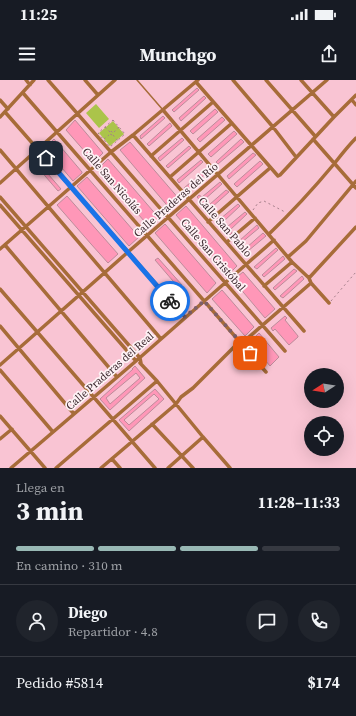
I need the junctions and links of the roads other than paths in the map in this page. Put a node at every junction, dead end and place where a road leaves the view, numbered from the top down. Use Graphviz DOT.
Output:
graph roads {
  1 [pos="26,80"];
  2 [pos="34,80"];
  3 [pos="48,80"];
  4 [pos="85,80"];
  5 [pos="115,80"];
  6 [pos="137,80"];
  7 [pos="233,80"];
  8 [pos="266,80"];
  9 [pos="301,80"];
  10 [pos="327,80"];
  11 [pos="197,81"];
  12 [pos="30,85"];
  13 [pos="23,92"];
  14 [pos="312,93"];
  15 [pos="98,94"];
  16 [pos="356,95"];
  17 [pos="0,100"];
  18 [pos="352,100"];
  19 [pos="213,102"];
  20 [pos="356,105"];
  21 [pos="7,110"];
  22 [pos="163,110"];
  23 [pos="292,110"];
  24 [pos="77,113"];
  25 [pos="334,117"];
  26 [pos="0,118"];
  27 [pos="232,123"];
  28 [pos="273,127"];
  29 [pos="180,130"];
  30 [pos="57,132"];
  31 [pos="133,135"];
  32 [pos="314,138"];
  33 [pos="356,138"];
  34 [pos="251,146"];
  35 [pos="38,149"];
  36 [pos="0,150"];
  37 [pos="111,152"];
  38 [pos="198,152"];
  39 [pos="151,156"];
  40 [pos="296,157"];
  41 [pos="334,164"];
  42 [pos="270,168"];
  43 [pos="16,169"];
  44 [pos="91,170"];
  45 [pos="218,175"];
  46 [pos="170,177"];
  47 [pos="356,181"];
  48 [pos="0,183"];
  49 [pos="352,185"];
  50 [pos="71,187"];
  51 [pos="356,188"];
  52 [pos="0,197"];
  53 [pos="237,197"];
  54 [pos="189,199"];
  55 [pos="0,205"];
  56 [pos="49,207"];
  57 [pos="168,218"];
  58 [pos="255,218"];
  59 [pos="208,222"];
  60 [pos="26,227"];
  61 [pos="356,227"];
  62 [pos="22,230"];
  63 [pos="269,234"];
  64 [pos="147,236"];
  65 [pos="274,240"];
  66 [pos="227,242"];
  67 [pos="5,245"];
  68 [pos="0,249"];
  69 [pos="128,252"];
  70 [pos="288,257"];
  71 [pos="292,262"];
  72 [pos="246,264"];
  73 [pos="106,272"];
  74 [pos="309,278"];
  75 [pos="225,283"];
  76 [pos="311,283"];
  77 [pos="264,286"];
  78 [pos="0,289"];
  79 [pos="83,292"];
  80 [pos="79,296"];
  81 [pos="204,301"];
  82 [pos="329,303"];
  83 [pos="283,307"];
  84 [pos="61,311"];
  85 [pos="185,317"];
  86 [pos="0,326"];
  87 [pos="262,326"];
  88 [pos="304,331"];
  89 [pos="37,332"];
  90 [pos="162,339"];
  91 [pos="240,343"];
  92 [pos="19,349"];
  93 [pos="285,352"];
  94 [pos="140,358"];
  95 [pos="136,361"];
  96 [pos="141,363"];
  97 [pos="0,365"];
  98 [pos="0,370"];
  99 [pos="266,372"];
  100 [pos="117,377"];
  101 [pos="157,381"];
  102 [pos="94,397"];
  103 [pos="176,404"];
  104 [pos="74,414"];
  105 [pos="0,416"];
  106 [pos="113,419"];
  107 [pos="152,424"];
  108 [pos="12,429"];
  109 [pos="53,432"];
  110 [pos="203,437"];
  111 [pos="0,440"];
  112 [pos="132,441"];
  113 [pos="31,451"];
  114 [pos="182,456"];
  115 [pos="112,459"];
  116 [pos="11,468"];
  117 [pos="46,468"];
  118 [pos="56,468"];
  119 [pos="101,468"];
  120 [pos="120,468"];
  121 [pos="155,468"];
  122 [pos="168,468"];
  123 [pos="193,468"];
  124 [pos="230,468"];
  1 -- 12 [label="street"];
  2 -- 12 [label="street"];
  3 -- 24 [label="street, Calle San Cristóbal"];
  4 -- 15 [label="street"];
  5 -- 15 [label="street"];
  6 -- 22 [label="lane"];
  7 -- 28 [label="street"];
  8 -- 23 [label="street"];
  9 -- 14 [label="street"];
  10 -- 14 [label="street, Calle Praderas del Río"];
  11 -- 19 [label="street"];
  11 -- 22 [label="street"];
  12 -- 13 [label="street"];
  13 -- 21 [label="street"];
  13 -- 30 [label="street, Calle San Nicolás"];
  14 -- 23 [label="street, Calle Praderas del Río"];
  14 -- 25 [label="street"];
  15 -- 24 [label="street"];
  16 -- 18 [label="street"];
  17 -- 21 [label="street"];
  18 -- 20 [label="street"];
  18 -- 25 [label="street"];
  19 -- 27 [label="street"];
  19 -- 29 [label="street"];
  21 -- 26 [label="street"];
  21 -- 35 [label="street"];
  22 -- 29 [label="street"];
  22 -- 31 [label="street"];
  23 -- 28 [label="street, Calle Praderas del Río"];
  23 -- 32 [label="street"];
  24 -- 30 [label="street"];
  24 -- 37 [label="street, Calle San Cristóbal"];
  25 -- 32 [label="street"];
  27 -- 34 [label="street"];
  27 -- 38 [label="street"];
  28 -- 34 [label="street, Calle Praderas del Río"];
  28 -- 40 [label="street"];
  29 -- 38 [label="street"];
  29 -- 39 [label="street"];
  30 -- 35 [label="street"];
  30 -- 44 [label="street, Calle San Nicolás"];
  31 -- 37 [label="street"];
  31 -- 39 [label="street, Calle San Pablo"];
  32 -- 40 [label="street"];
  32 -- 41 [label="street"];
  33 -- 41 [label="street"];
  34 -- 42 [label="street"];
  34 -- 45 [label="street, Calle Praderas del Río"];
  35 -- 43 [label="street"];
  35 -- 50 [label="street"];
  36 -- 43 [label="street"];
  37 -- 44 [label="street"];
  37 -- 57 [label="street, Calle San Cristóbal"];
  38 -- 45 [label="street"];
  38 -- 46 [label="street"];
  39 -- 46 [label="street, Calle San Pablo"];
  40 -- 42 [label="street"];
  41 -- 49 [label="street"];
  41 -- 63 [label="street"];
  42 -- 53 [label="street"];
  43 -- 48 [label="street"];
  43 -- 56 [label="street"];
  44 -- 50 [label="street"];
  44 -- 64 [label="street, Calle San Nicolás"];
  45 -- 53 [label="street"];
  45 -- 54 [label="street, Calle Praderas del Río"];
  46 -- 54 [label="street, Calle San Pablo"];
  47 -- 49 [label="street"];
  49 -- 51 [label="street"];
  49 -- 70 [label="street"];
  50 -- 56 [label="street"];
  50 -- 69 [label="street"];
  52 -- 60 [label="street"];
  53 -- 58 [label="street"];
  53 -- 59 [label="street"];
  54 -- 57 [label="street, Calle Praderas del Río"];
  54 -- 59 [label="street, Calle San Pablo"];
  55 -- 62 [label="street"];
  56 -- 60 [label="street"];
  56 -- 73 [label="street"];
  57 -- 64 [label="street, Calle Praderas del Río"];
  57 -- 75 [label="street, Calle San Cristóbal"];
  58 -- 63 [label="street"];
  58 -- 66 [label="street"];
  59 -- 66 [label="street, Calle San Pablo"];
  60 -- 62 [label="street"];
  60 -- 79 [label="street"];
  61 -- 74 [label="street"];
  62 -- 67 [label="street"];
  62 -- 80 [label="street"];
  63 -- 65 [label="street"];
  64 -- 69 [label="street, Calle Praderas del Río"];
  64 -- 81 [label="street, Calle San Nicolás"];
  65 -- 70 [label="street"];
  65 -- 72 [label="street, Calle Praderas del Real"];
  66 -- 72 [label="street, Calle San Pablo"];
  67 -- 68 [label="street"];
  67 -- 84 [label="street"];
  69 -- 73 [label="street, Calle Praderas del Río"];
  69 -- 85 [label="street"];
  70 -- 71 [label="street"];
  71 -- 74 [label="street"];
  71 -- 77 [label="street"];
  72 -- 75 [label="street, Calle Praderas del Real"];
  72 -- 77 [label="street, Calle San Pablo"];
  73 -- 79 [label="street, Calle Praderas del Río"];
  73 -- 90 [label="street"];
  74 -- 76 [label="street"];
  75 -- 81 [label="street, Calle Praderas del Real"];
  75 -- 87 [label="street, Calle San Cristóbal"];
  76 -- 82 [label="street"];
  76 -- 83 [label="street"];
  77 -- 83 [label="street, Calle San Pablo"];
  78 -- 89 [label="street"];
  79 -- 80 [label="street, Calle Praderas del Río"];
  79 -- 94 [label="street"];
  80 -- 84 [label="street, Calle Praderas del Río"];
  80 -- 95 [label="street"];
  81 -- 85 [label="street, Calle Praderas del Real"];
  81 -- 91 [label="street, Calle San Nicolás"];
  83 -- 87 [label="street"];
  83 -- 88 [label="street, Calle San Pablo"];
  84 -- 89 [label="street, Calle Praderas del Río"];
  84 -- 100 [label="street"];
  85 -- 90 [label="street, Calle Praderas del Real"];
  86 -- 92 [label="street"];
  87 -- 91 [label="street"];
  87 -- 93 [label="street, Calle San Cristóbal"];
  89 -- 92 [label="street, Calle Praderas del Río"];
  89 -- 102 [label="street"];
  90 -- 94 [label="street, Calle Praderas del Real"];
  91 -- 99 [label="street, Calle San Nicolás"];
  91 -- 103 [label="street"];
  92 -- 97 [label="street, Calle Praderas del Río"];
  92 -- 104 [label="street"];
  94 -- 95 [label="street, Calle Praderas del Real"];
  94 -- 96 [label="street"];
  95 -- 96 [label="street"];
  95 -- 100 [label="street, Calle Praderas del Real"];
  96 -- 101 [label="street"];
  98 -- 109 [label="street"];
  100 -- 102 [label="street, Calle Praderas del Real"];
  101 -- 103 [label="street"];
  101 -- 106 [label="street"];
  102 -- 104 [label="street, Calle Praderas del Real"];
  102 -- 106 [label="street"];
  103 -- 107 [label="street"];
  103 -- 110 [label="street"];
  104 -- 109 [label="street, Calle Praderas del Real"];
  105 -- 108 [label="street"];
  106 -- 112 [label="street"];
  106 -- 118 [label="street"];
  107 -- 112 [label="street"];
  107 -- 114 [label="street"];
  108 -- 111 [label="street"];
  108 -- 113 [label="street"];
  109 -- 113 [label="street, Calle Praderas del Real"];
  110 -- 114 [label="street"];
  110 -- 124 [label="street"];
  112 -- 115 [label="street"];
  112 -- 121 [label="street"];
  113 -- 116 [label="street, Calle Praderas del Real"];
  113 -- 117 [label="street"];
  114 -- 122 [label="street"];
  114 -- 123 [label="street"];
  115 -- 119 [label="street"];
  115 -- 120 [label="street"];
}
